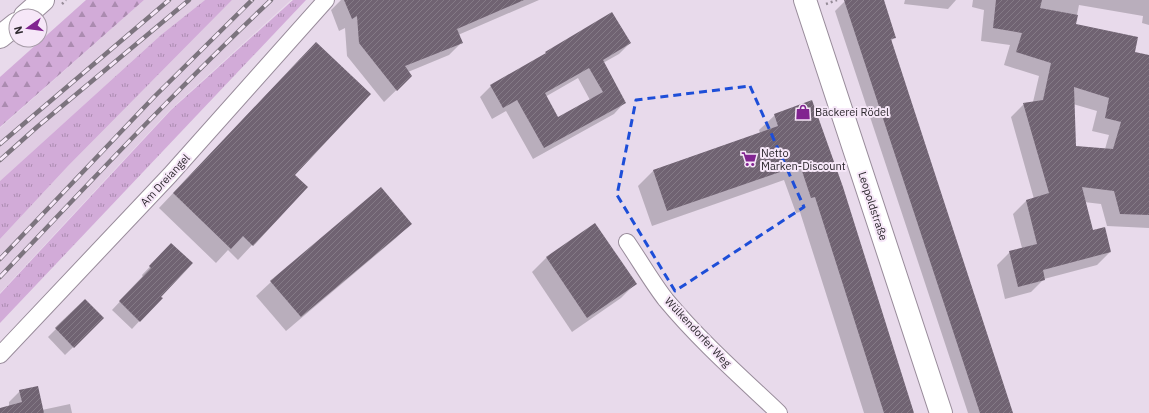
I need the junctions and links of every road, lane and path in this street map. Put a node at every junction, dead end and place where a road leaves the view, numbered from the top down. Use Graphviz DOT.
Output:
graph roads {
  1 [pos="43,0"];
  2 [pos="326,0"];
  3 [pos="805,0"];
  4 [pos="34,8"];
  5 [pos="8,30"];
  6 [pos="0,37"];
  7 [pos="627,242"];
  8 [pos="0,355"];
  9 [pos="779,413"];
  10 [pos="941,413"];
  1 -- 4 [label="main road"];
  2 -- 8 [label="street, Am Dreiangel"];
  3 -- 10 [label="main road, Leopoldstraße"];
  5 -- 6 [label="main road"];
  7 -- 9 [label="street, Wülkendorfer Weg"];
}
